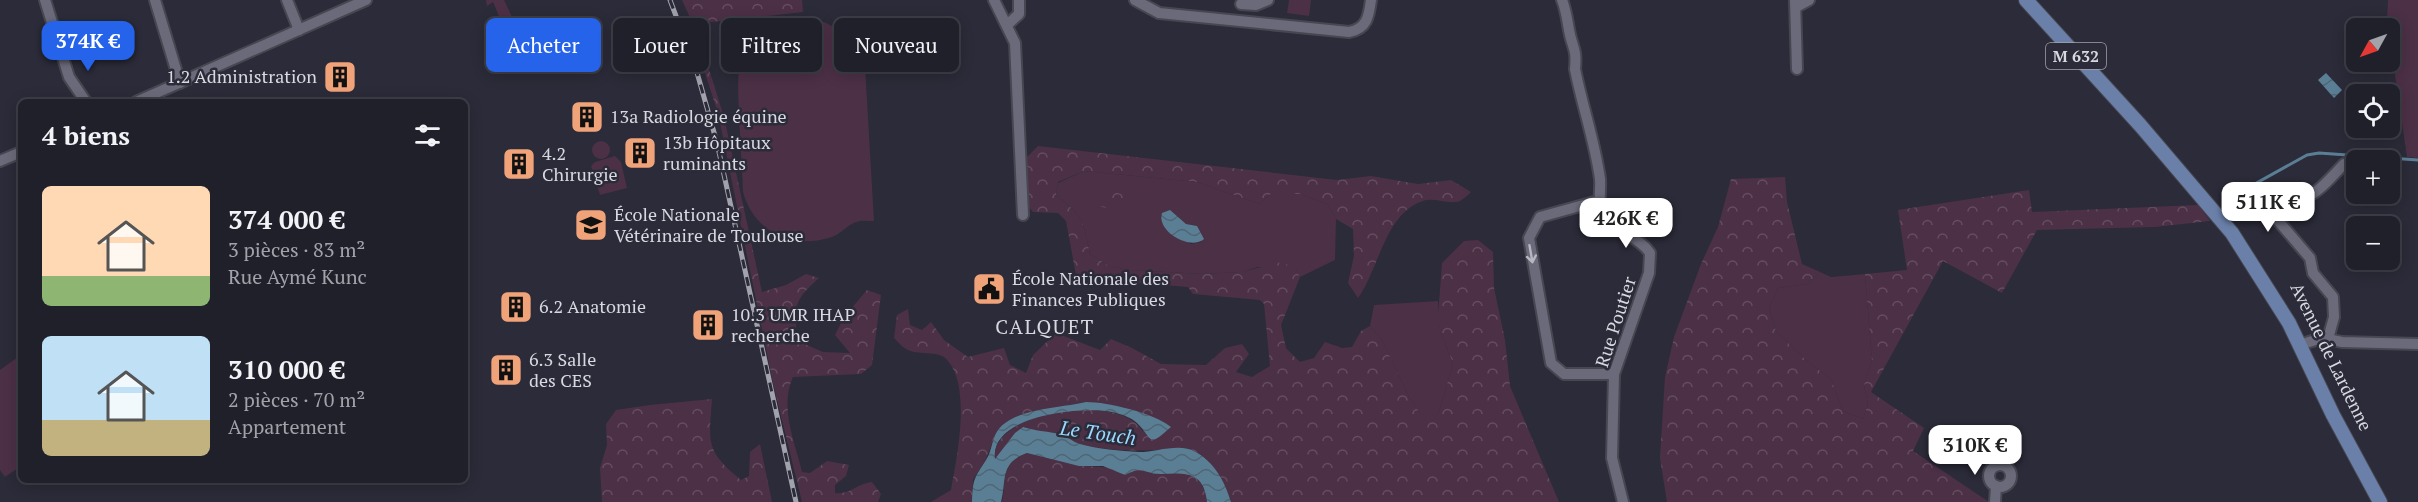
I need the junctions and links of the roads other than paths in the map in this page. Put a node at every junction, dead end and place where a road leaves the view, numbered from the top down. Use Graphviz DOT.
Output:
graph roads {
  1 [pos="45,0"];
  2 [pos="155,0"];
  3 [pos="287,0"];
  4 [pos="366,0"];
  5 [pos="994,0"];
  6 [pos="1019,0"];
  7 [pos="1135,0"];
  8 [pos="1268,0"];
  9 [pos="1371,0"];
  10 [pos="1562,0"];
  11 [pos="1809,0"];
  12 [pos="2026,0"];
  13 [pos="1240,4"];
  14 [pos="1796,4"];
  15 [pos="1007,25"];
  16 [pos="299,30"];
  17 [pos="62,56"];
  18 [pos="1797,69"];
  19 [pos="69,77"];
  20 [pos="180,82"];
  21 [pos="75,99"];
  22 [pos="84,99"];
  23 [pos="89,99"];
  24 [pos="143,99"];
  25 [pos="18,153"];
  26 [pos="0,161"];
  27 [pos="2344,164"];
  28 [pos="1599,201"];
  29 [pos="1023,215"];
  30 [pos="2328,339"];
  31 [pos="2303,343"];
  32 [pos="2418,344"];
  33 [pos="1614,374"];
  34 [pos="1996,486"];
  35 [pos="1623,502"];
  36 [pos="1995,502"];
  37 [pos="2380,502"];
  38 [pos="2390,502"];
  1 -- 17 [label="street"];
  2 -- 20 [label="street"];
  3 -- 16 [label="street"];
  4 -- 16 [label="street"];
  5 -- 15 [label="street"];
  6 -- 15 [label="street"];
  7 -- 9 [label="street"];
  8 -- 13 [label="street"];
  10 -- 28 [label="street, Rue Poutier"];
  11 -- 14 [label="street"];
  12 -- 31 [label="main road, Avenue de Lardenne / M 632"];
  14 -- 18 [label="street"];
  15 -- 29 [label="street"];
  16 -- 20 [label="street"];
  17 -- 19 [label="street"];
  17 -- 23 [label="street"];
  19 -- 21 [label="street"];
  19 -- 22 [label="street"];
  20 -- 24 [label="street"];
  25 -- 26 [label="street"];
  27 -- 30 [label="street"];
  28 -- 33 [label="street, Rue Poutier"];
  28 -- 33 [label="street, one-way"];
  30 -- 31 [label="street"];
  30 -- 32 [label="street"];
  31 -- 37 [label="main road, Avenue de Lardenne / M 632"];
  31 -- 38 [label="main road, Avenue de Lardenne / M 632"];
  33 -- 35 [label="street, Rue Poutier"];
  34 -- 36 [label="street"];
}
